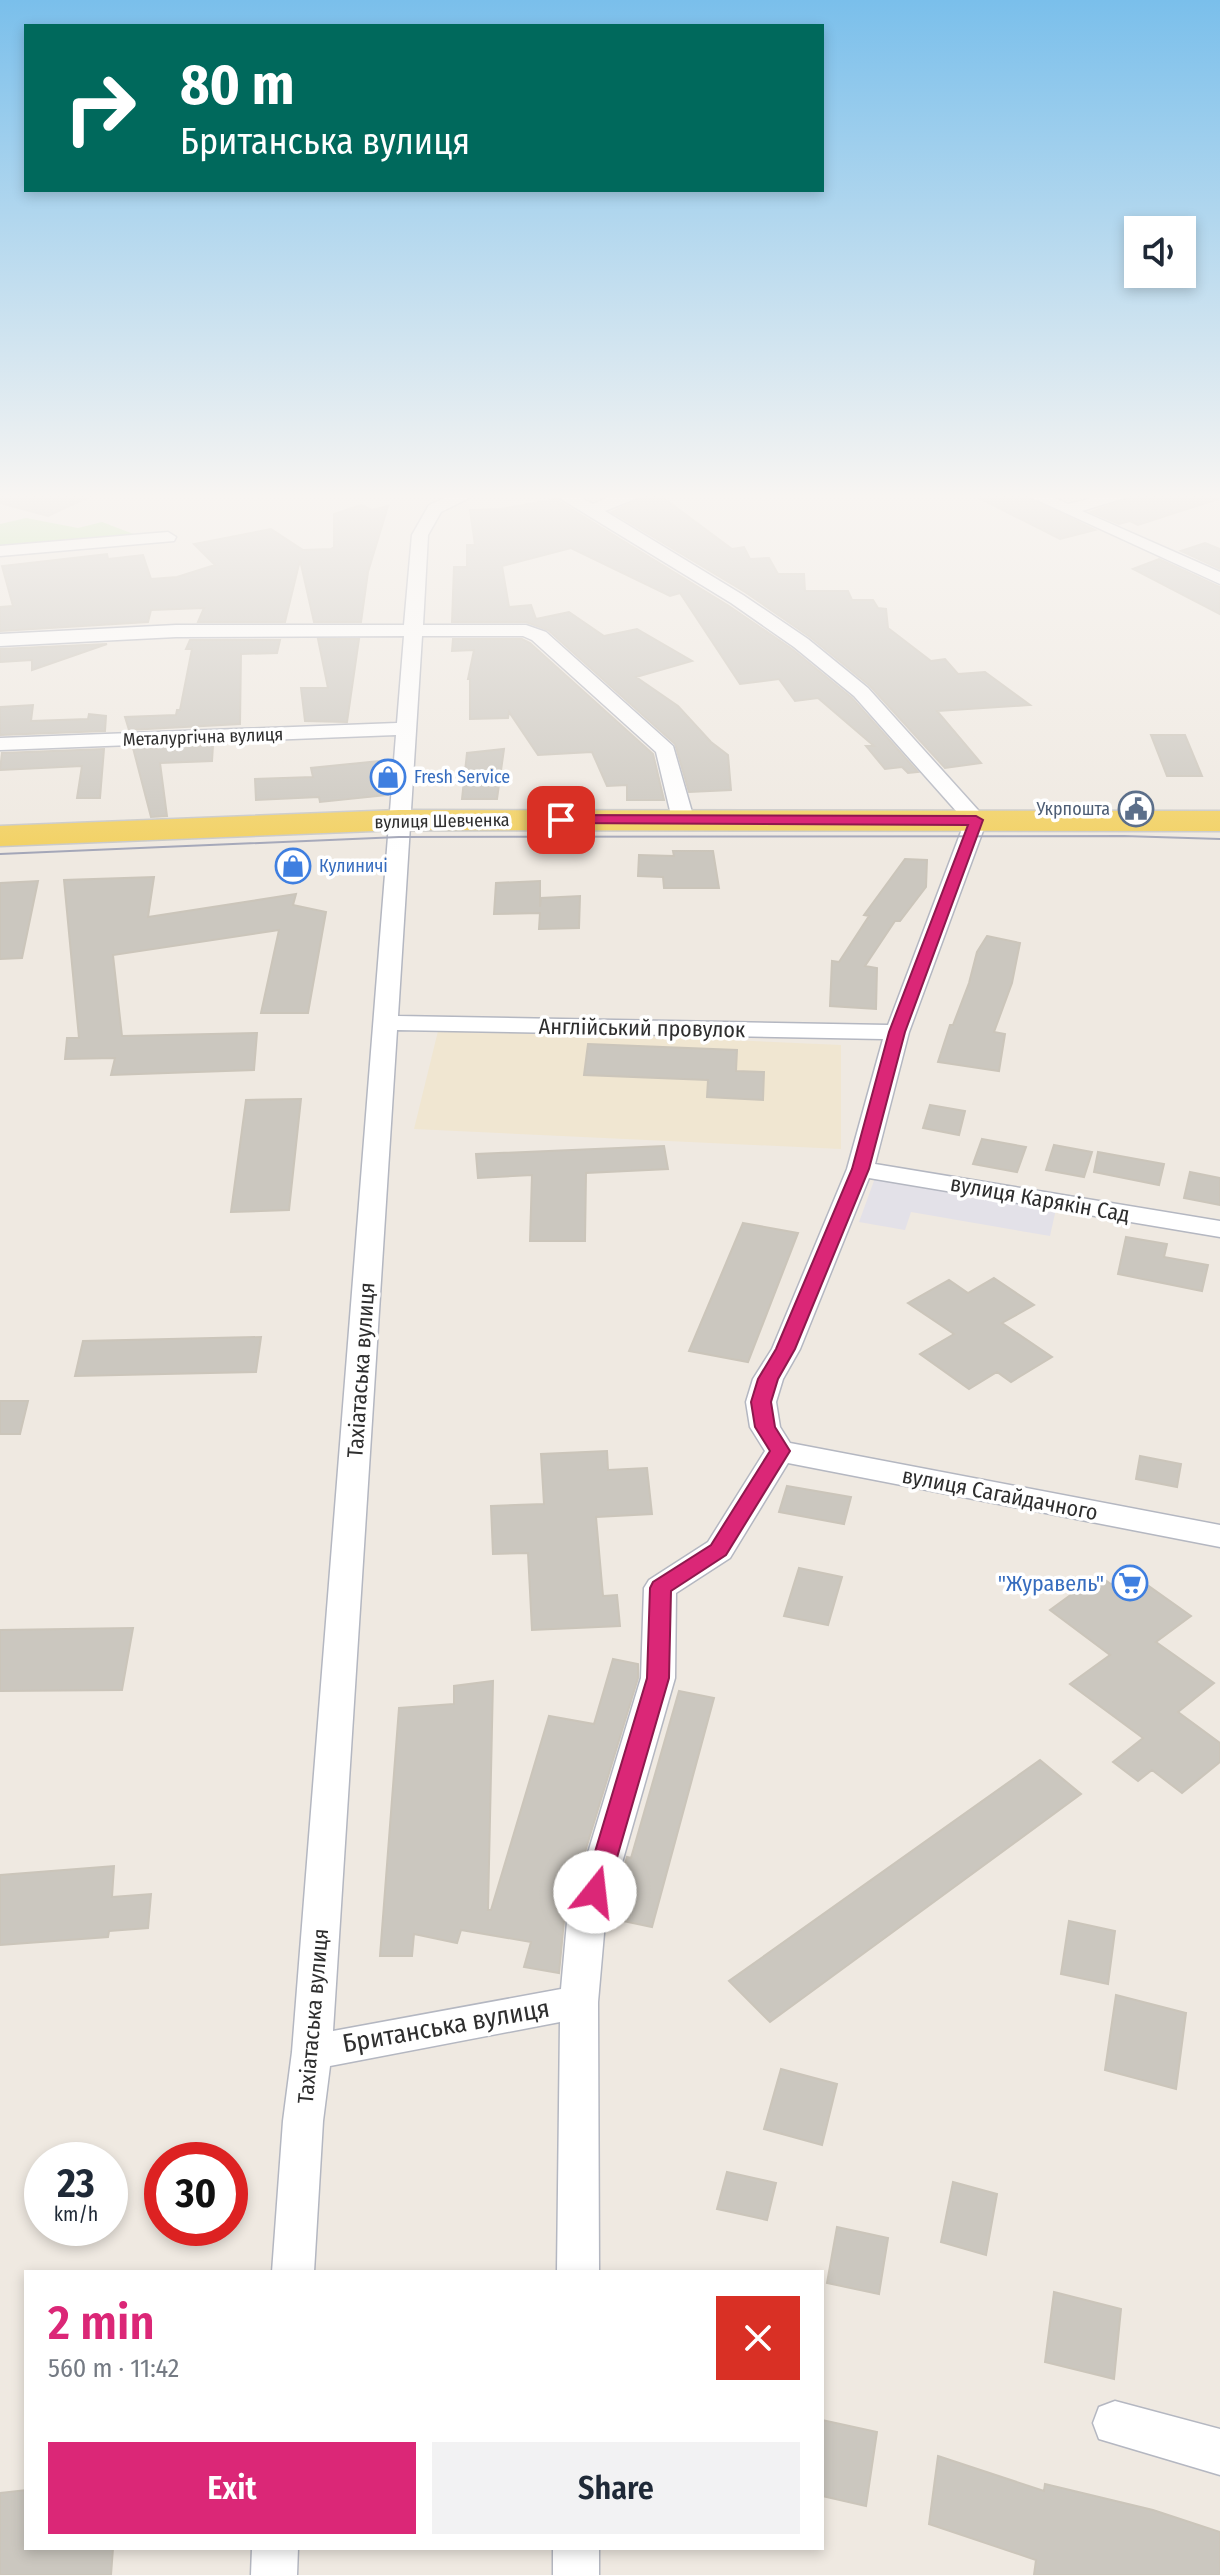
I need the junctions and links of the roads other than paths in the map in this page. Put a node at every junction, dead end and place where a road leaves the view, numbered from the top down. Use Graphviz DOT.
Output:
graph roads {
  1 [pos="414,614"];
  2 [pos="759,614"];
  3 [pos="413,630"];
  4 [pos="0,640"];
  5 [pos="405,729"];
  6 [pos="0,744"];
  7 [pos="683,819"];
  8 [pos="399,820"];
  9 [pos="976,820"];
  10 [pos="1220,821"];
  11 [pos="0,836"];
  12 [pos="386,1023"];
  13 [pos="897,1032"];
  14 [pos="860,1169"];
  15 [pos="1220,1229"];
  16 [pos="780,1451"];
  17 [pos="1220,1536"];
  18 [pos="579,2002"];
  19 [pos="312,2052"];
  20 [pos="293,2270"];
  21 [pos="578,2270"];
  22 [pos="1115,2423"];
  23 [pos="1220,2452"];
  24 [pos="275,2550"];
  25 [pos="576,2550"];
  26 [pos="274,2575"];
  27 [pos="576,2575"];
  1 -- 3 [label="street, Тахіатаська вулиця"];
  2 -- 9 [label="street"];
  3 -- 4 [label="street"];
  3 -- 5 [label="street, Тахіатаська вулиця"];
  3 -- 7 [label="street"];
  5 -- 6 [label="street, Металургічна вулиця"];
  5 -- 8 [label="street, Тахіатаська вулиця"];
  7 -- 8 [label="main road, вулиця Шевченка"];
  7 -- 9 [label="main road, вулиця Шевченка"];
  8 -- 11 [label="main road, вулиця Шевченка"];
  8 -- 12 [label="street, Тахіатаська вулиця"];
  9 -- 10 [label="main road, вулиця Шевченка"];
  9 -- 13 [label="street"];
  12 -- 13 [label="street, Англійський провулок"];
  12 -- 19 [label="street, Тахіатаська вулиця"];
  13 -- 14 [label="street"];
  14 -- 15 [label="street, вулиця Карякін Сад"];
  14 -- 16 [label="street"];
  16 -- 17 [label="street, вулиця Сагайдачного"];
  16 -- 18 [label="street, Британська вулиця"];
  18 -- 19 [label="street, Британська вулиця"];
  18 -- 21 [label="street, Британська вулиця"];
  19 -- 20 [label="street, Тахіатаська вулиця"];
  22 -- 23 [label="street"];
  24 -- 26 [label="street"];
  25 -- 27 [label="street"];
}
